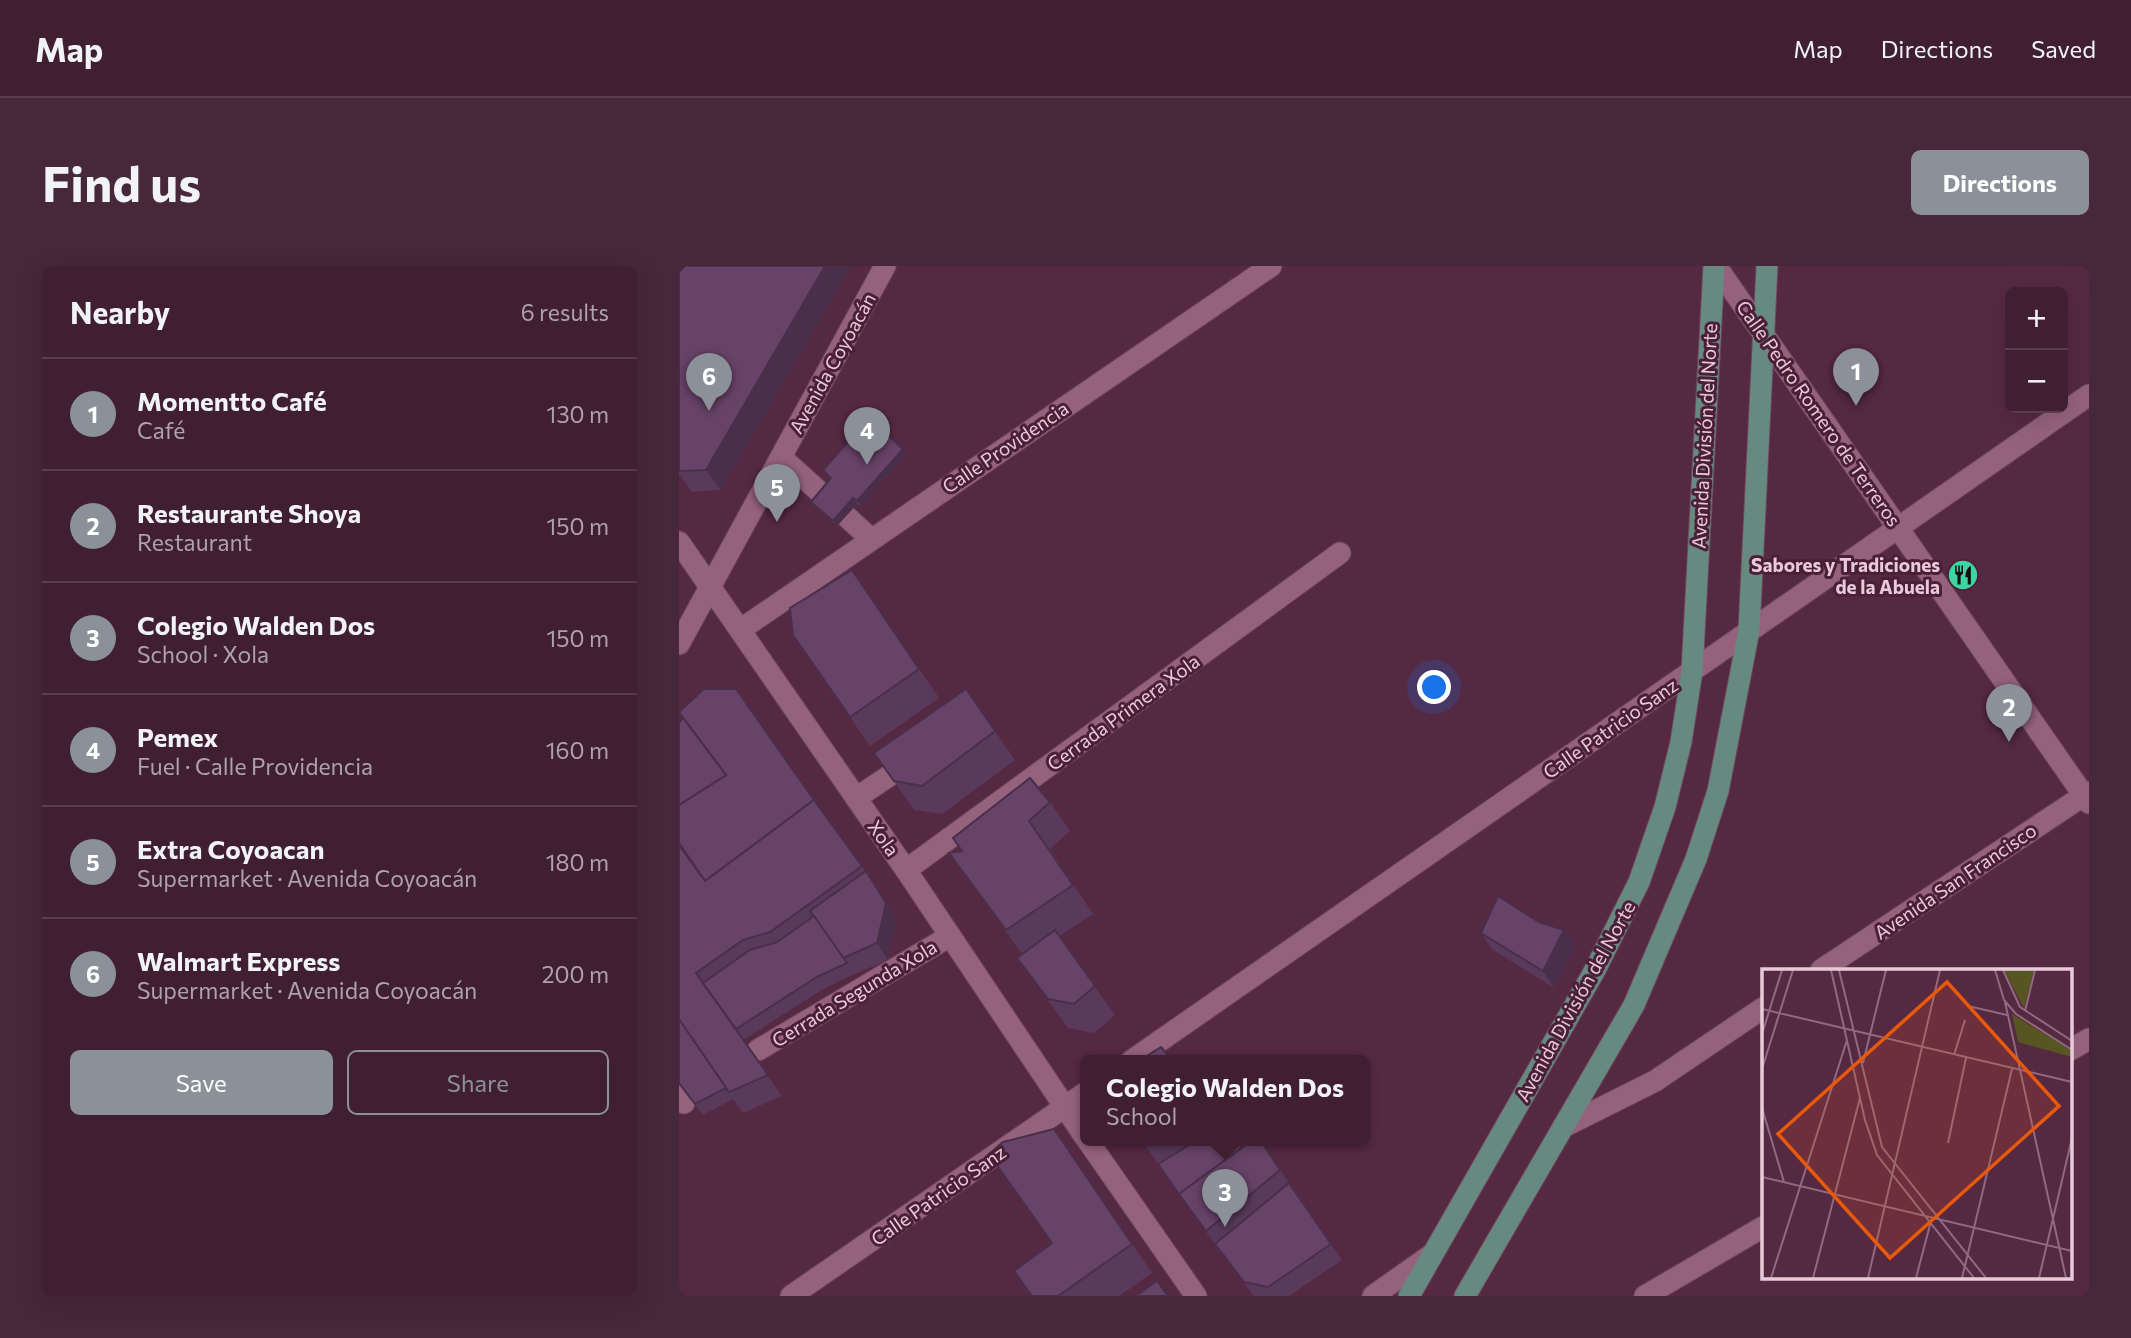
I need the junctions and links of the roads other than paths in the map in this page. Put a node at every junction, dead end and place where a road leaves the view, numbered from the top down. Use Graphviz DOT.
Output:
graph roads {
  1 [pos="885,266"];
  2 [pos="1271,266"];
  3 [pos="1715,266"];
  4 [pos="1767,266"];
  5 [pos="1765,334"];
  6 [pos="2089,395"];
  7 [pos="781,457"];
  8 [pos="824,496"];
  9 [pos="847,517"];
  10 [pos="1899,528"];
  11 [pos="871,539"];
  12 [pos="679,542"];
  13 [pos="1341,554"];
  14 [pos="710,586"];
  15 [pos="740,629"];
  16 [pos="1749,630"];
  17 [pos="679,644"];
  18 [pos="1692,671"];
  19 [pos="934,746"];
  20 [pos="2087,797"];
  21 [pos="856,798"];
  22 [pos="906,870"];
  23 [pos="950,936"];
  24 [pos="1824,969"];
  25 [pos="1762,1009"];
  26 [pos="2089,1039"];
  27 [pos="2071,1049"];
  28 [pos="758,1050"];
  29 [pos="1140,1055"];
  30 [pos="1080,1096"];
  31 [pos="1064,1107"];
  32 [pos="1563,1128"];
  33 [pos="1080,1130"];
  34 [pos="1091,1146"];
  35 [pos="1762,1228"];
  36 [pos="1431,1255"];
  37 [pos="792,1296"];
  38 [pos="1196,1296"];
  39 [pos="1373,1296"];
  40 [pos="1409,1296"];
  41 [pos="1465,1296"];
  42 [pos="1645,1296"];
  1 -- 7 [label="street, Avenida Coyoacán"];
  2 -- 11 [label="street, Calle Providencia"];
  3 -- 5 [label="street, Calle Pedro Romero de Terreros"];
  3 -- 18 [label="main road, Avenida División del Norte"];
  4 -- 5 [label="main road"];
  5 -- 10 [label="street, Calle Pedro Romero de Terreros"];
  5 -- 16 [label="main road"];
  6 -- 10 [label="street, Calle Patricio Sanz"];
  7 -- 8 [label="street"];
  7 -- 14 [label="street, Avenida Coyoacán"];
  9 -- 11 [label="street"];
  10 -- 16 [label="street, Calle Patricio Sanz"];
  10 -- 20 [label="street, Calle Pedro Romero de Terreros"];
  11 -- 15 [label="street, Calle Providencia"];
  12 -- 14 [label="street, Xola"];
  13 -- 22 [label="street, Cerrada Primera Xola"];
  14 -- 15 [label="street, Xola"];
  14 -- 17 [label="street, Avenida Coyoacán"];
  15 -- 21 [label="street, Xola"];
  16 -- 18 [label="street, Calle Patricio Sanz"];
  16 -- 32 [label="main road"];
  18 -- 29 [label="street, Calle Patricio Sanz"];
  18 -- 36 [label="main road, Avenida División del Norte"];
  19 -- 21 [label="street"];
  20 -- 24 [label="street, Avenida San Francisco"];
  21 -- 22 [label="street, Xola"];
  22 -- 23 [label="street, Xola"];
  23 -- 28 [label="street, Cerrada Segunda Xola"];
  23 -- 31 [label="street, Xola"];
  25 -- 32 [label="street"];
  26 -- 27 [label="street"];
  30 -- 31 [label="street, Calle Patricio Sanz"];
  31 -- 33 [label="street, Xola"];
  31 -- 37 [label="street, Calle Patricio Sanz"];
  32 -- 41 [label="main road"];
  34 -- 38 [label="street, Xola"];
  35 -- 42 [label="street"];
  36 -- 39 [label="street"];
  36 -- 40 [label="main road, Avenida División del Norte"];
}
